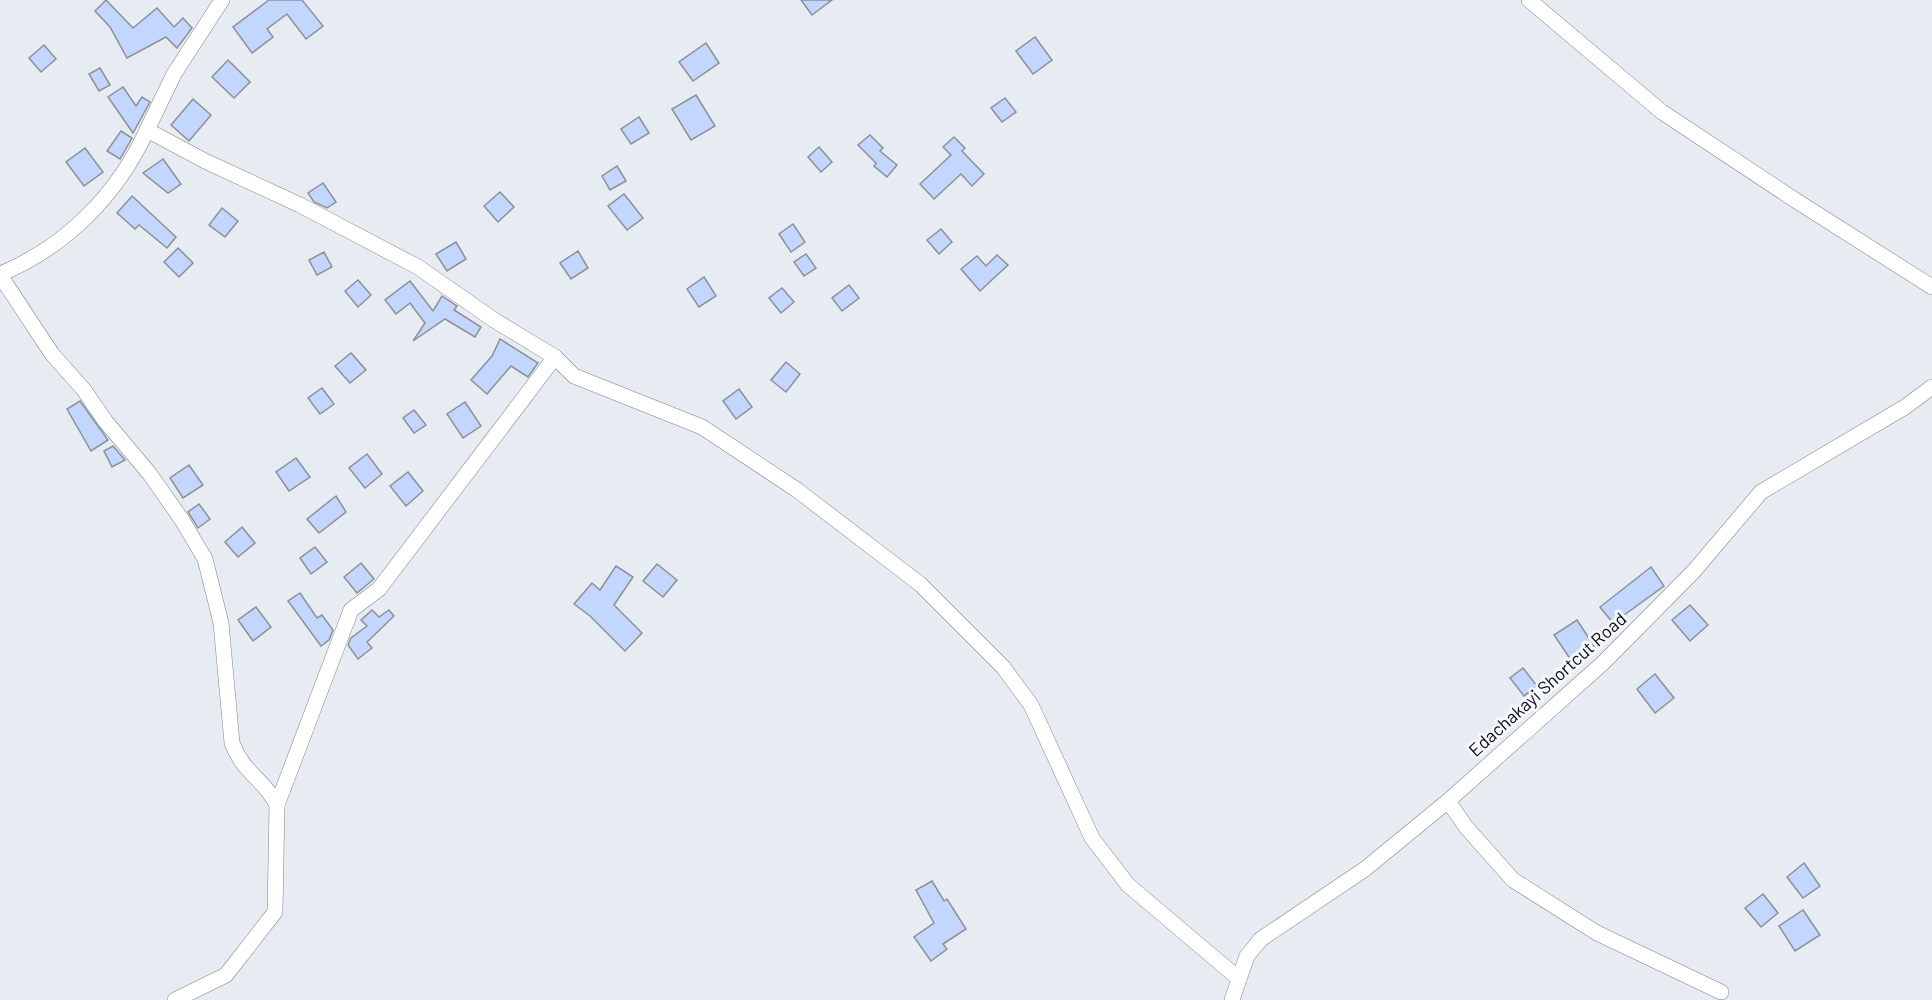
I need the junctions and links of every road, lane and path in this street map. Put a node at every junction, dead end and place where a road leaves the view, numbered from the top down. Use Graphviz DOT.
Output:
graph roads {
  1 [pos="222,0"];
  2 [pos="1529,0"];
  3 [pos="147,130"];
  4 [pos="0,275"];
  5 [pos="1932,287"];
  6 [pos="555,357"];
  7 [pos="1932,387"];
  8 [pos="1448,801"];
  9 [pos="277,805"];
  10 [pos="1238,978"];
  11 [pos="1721,992"];
  12 [pos="175,1000"];
  13 [pos="1232,1000"];
  1 -- 3 [label="street"];
  2 -- 5 [label="street"];
  3 -- 4 [label="street"];
  3 -- 6 [label="street"];
  4 -- 9 [label="street"];
  6 -- 9 [label="street"];
  6 -- 10 [label="street"];
  7 -- 8 [label="street, Edachakayi Shortcut Road"];
  8 -- 10 [label="street, Edachakayi Shortcut Road"];
  8 -- 11 [label="street"];
  9 -- 12 [label="street"];
  10 -- 13 [label="street, Edachakayi Shortcut Road"];
}
